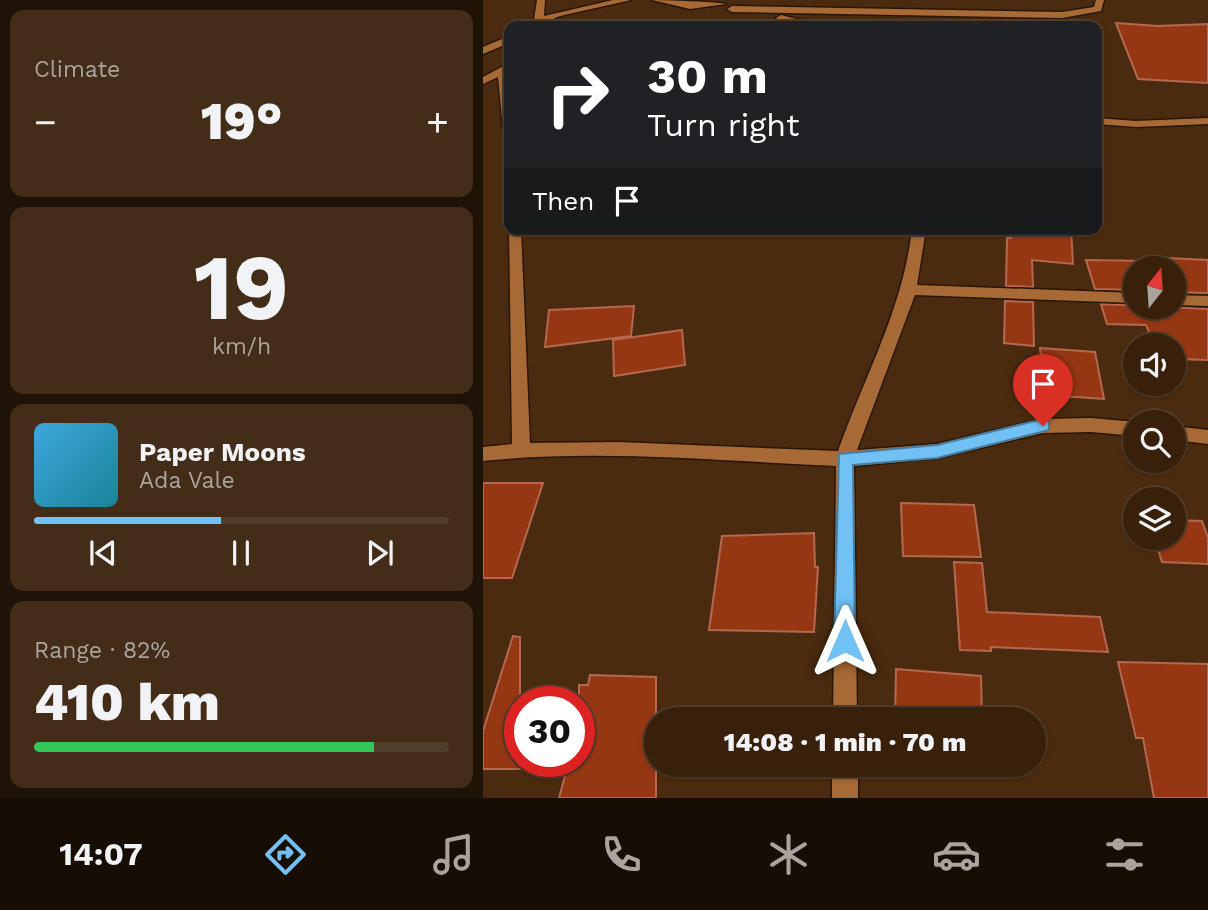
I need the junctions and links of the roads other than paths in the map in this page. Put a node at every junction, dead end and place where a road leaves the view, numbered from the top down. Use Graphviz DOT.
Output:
graph roads {
  1 [pos="541,0"];
  2 [pos="627,0"];
  3 [pos="656,0"];
  4 [pos="921,0"];
  5 [pos="1100,0"];
  6 [pos="720,2"];
  7 [pos="732,9"];
  8 [pos="838,11"];
  9 [pos="921,12"];
  10 [pos="538,20"];
  11 [pos="788,21"];
  12 [pos="836,21"];
  13 [pos="504,41"];
  14 [pos="483,51"];
  15 [pos="504,69"];
  16 [pos="483,81"];
  17 [pos="1102,121"];
  18 [pos="1208,121"];
  19 [pos="514,235"];
  20 [pos="919,235"];
  21 [pos="909,290"];
  22 [pos="1123,298"];
  23 [pos="1187,300"];
  24 [pos="1208,301"];
  25 [pos="1123,428"];
  26 [pos="1186,434"];
  27 [pos="1208,437"];
  28 [pos="521,450"];
  29 [pos="483,454"];
  30 [pos="845,459"];
  31 [pos="845,707"];
  32 [pos="845,777"];
  33 [pos="845,798"];
  1 -- 10 [label="street"];
  2 -- 10 [label="street"];
  3 -- 6 [label="street"];
  4 -- 9 [label="street"];
  5 -- 9 [label="street"];
  6 -- 7 [label="street"];
  7 -- 8 [label="street"];
  7 -- 11 [label="street"];
  8 -- 9 [label="street"];
  8 -- 12 [label="street"];
  13 -- 14 [label="street"];
  15 -- 16 [label="street"];
  17 -- 18 [label="street"];
  19 -- 28 [label="street"];
  20 -- 21 [label="street"];
  21 -- 22 [label="street"];
  21 -- 30 [label="street"];
  23 -- 24 [label="street"];
  25 -- 30 [label="street"];
  26 -- 27 [label="street"];
  28 -- 29 [label="street"];
  28 -- 30 [label="street"];
  30 -- 31 [label="street"];
  32 -- 33 [label="street"];
}
